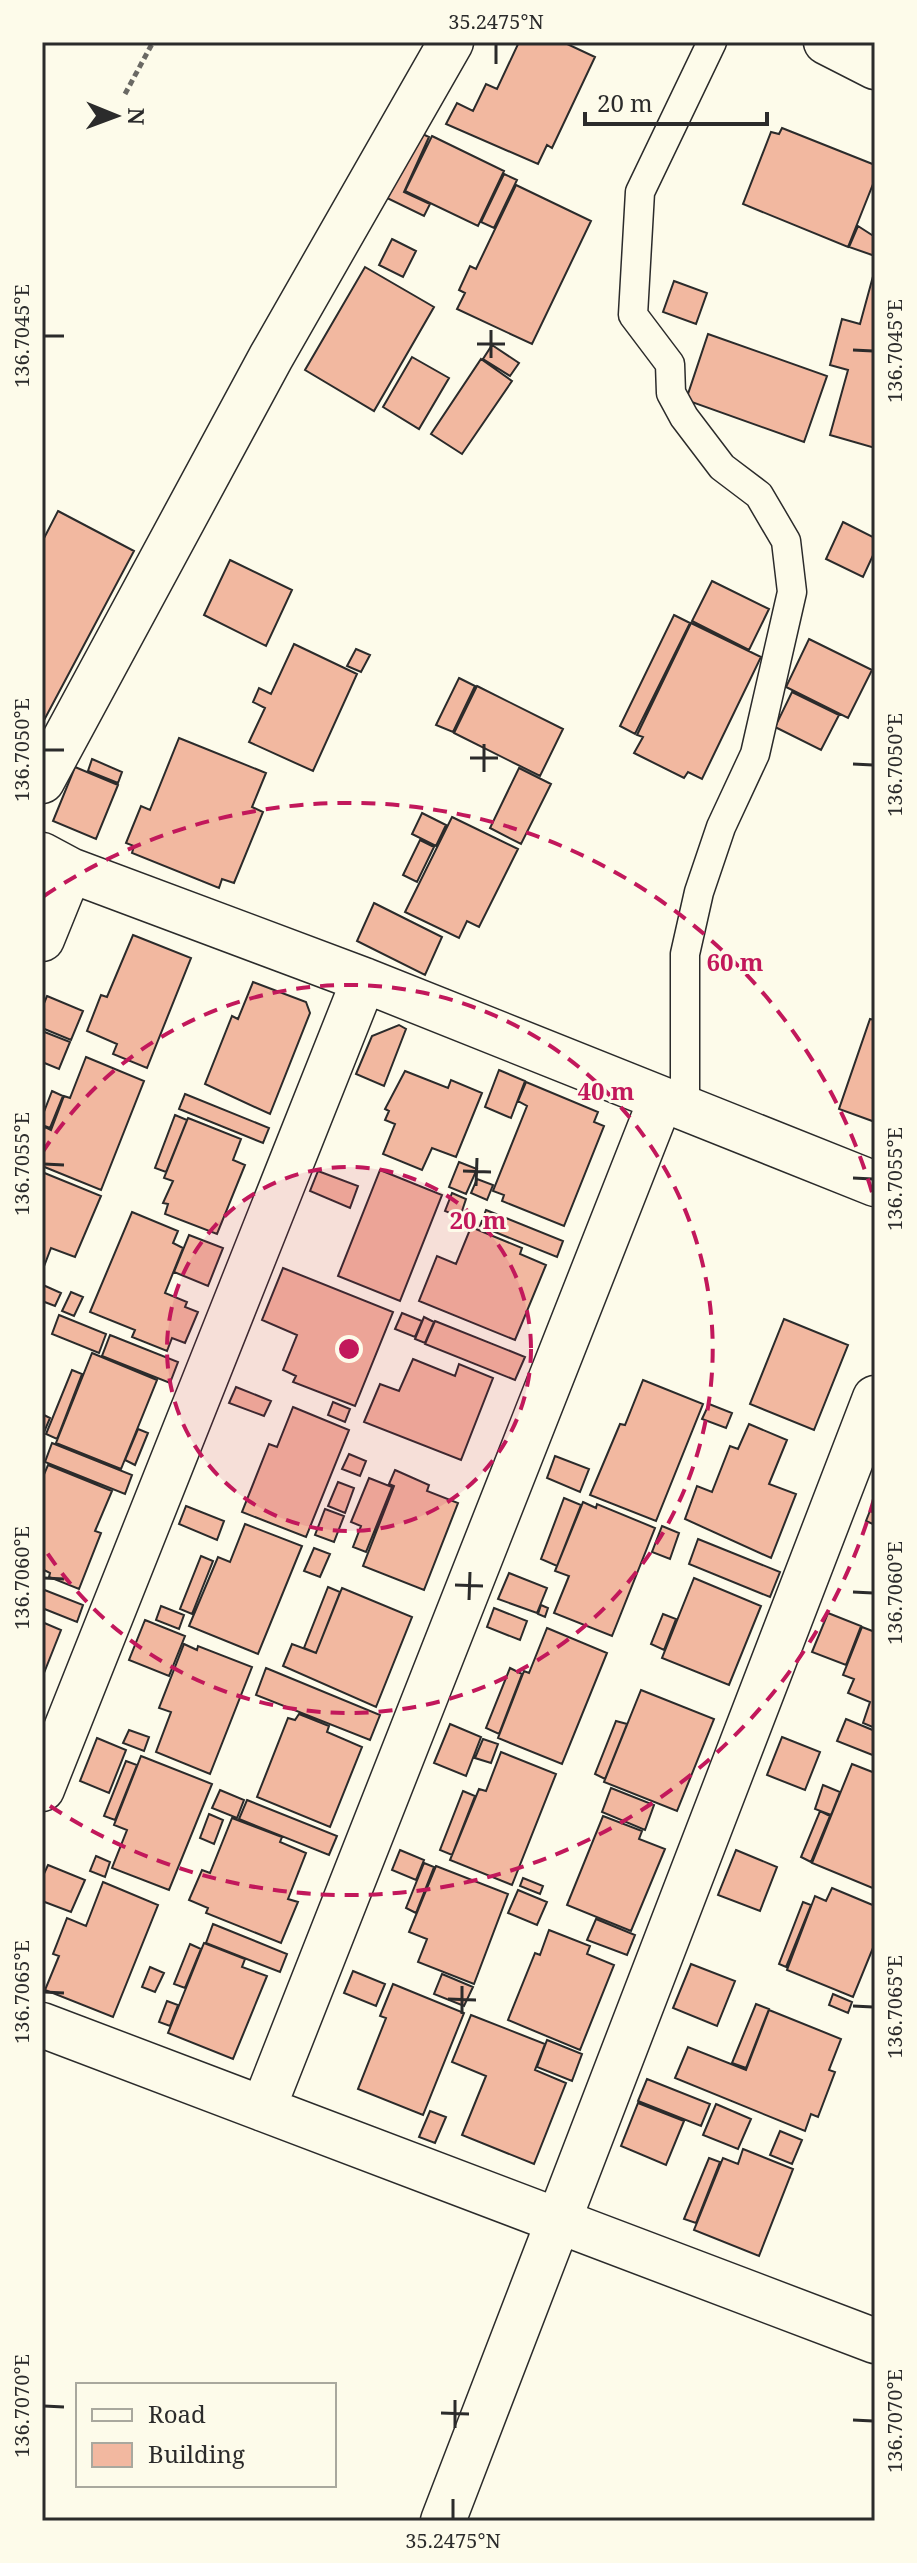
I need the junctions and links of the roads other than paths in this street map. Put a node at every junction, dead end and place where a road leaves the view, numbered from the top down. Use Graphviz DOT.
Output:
graph roads {
  1 [pos="451,42"];
  2 [pos="712,42"];
  3 [pos="826,42"];
  4 [pos="875,67"];
  5 [pos="42,781"];
  6 [pos="56,862"];
  7 [pos="42,939"];
  8 [pos="364,980"];
  9 [pos="673,1104"];
  10 [pos="875,1184"];
  11 [pos="875,1398"];
  12 [pos="42,1789"];
  13 [pos="42,2025"];
  14 [pos="263,2109"];
  15 [pos="557,2221"];
  16 [pos="875,2341"];
  17 [pos="443,2521"];
  1 -- 5 [label="street"];
  2 -- 9 [label="lane"];
  3 -- 4 [label="street"];
  6 -- 7 [label="street"];
  6 -- 8 [label="street"];
  8 -- 9 [label="street"];
  8 -- 12 [label="street"];
  9 -- 10 [label="street"];
  9 -- 14 [label="street"];
  11 -- 15 [label="street"];
  13 -- 14 [label="street"];
  14 -- 15 [label="street"];
  15 -- 16 [label="street"];
  15 -- 17 [label="street"];
}
